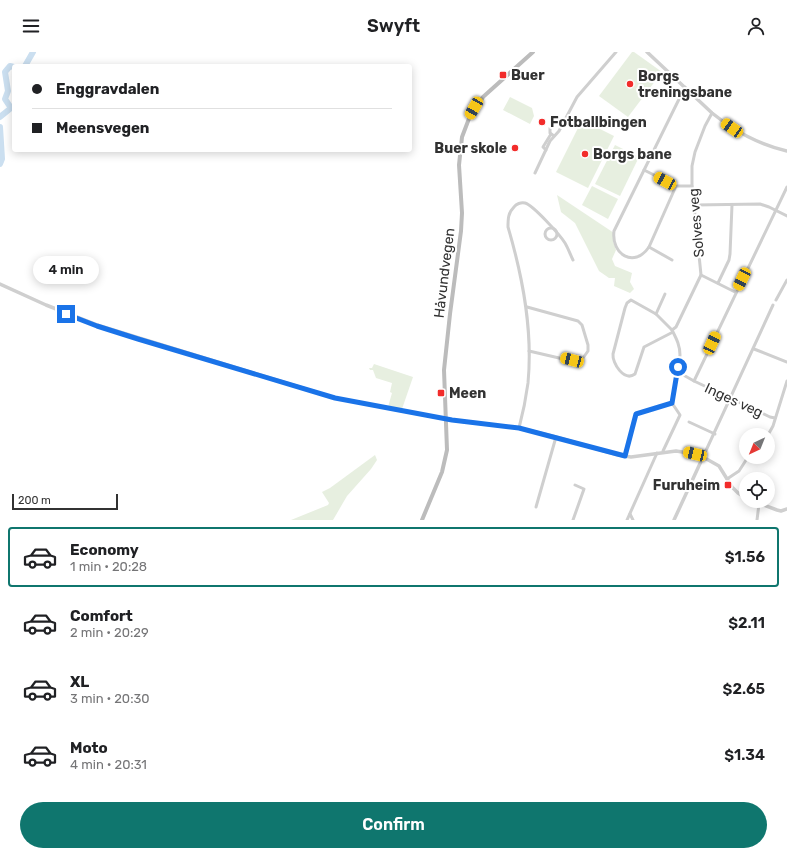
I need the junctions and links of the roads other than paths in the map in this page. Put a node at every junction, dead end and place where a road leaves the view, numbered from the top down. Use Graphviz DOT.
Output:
graph roads {
  1 [pos="524,52"];
  2 [pos="533,52"];
  3 [pos="616,52"];
  4 [pos="647,52"];
  5 [pos="528,56"];
  6 [pos="685,88"];
  7 [pos="712,113"];
  8 [pos="564,119"];
  9 [pos="553,135"];
  10 [pos="787,151"];
  11 [pos="644,170"];
  12 [pos="535,173"];
  13 [pos="676,186"];
  14 [pos="692,186"];
  15 [pos="787,187"];
  16 [pos="695,205"];
  17 [pos="732,205"];
  18 [pos="775,211"];
  19 [pos="787,216"];
  20 [pos="649,247"];
  21 [pos="573,260"];
  22 [pos="672,260"];
  23 [pos="701,274"];
  24 [pos="787,280"];
  25 [pos="718,283"];
  26 [pos="0,284"];
  27 [pos="736,292"];
  28 [pos="666,294"];
  29 [pos="776,300"];
  30 [pos="774,305"];
  31 [pos="527,307"];
  32 [pos="656,314"];
  33 [pos="673,331"];
  34 [pos="754,349"];
  35 [pos="530,350"];
  36 [pos="787,362"];
  37 [pos="678,372"];
  38 [pos="694,381"];
  39 [pos="787,381"];
  40 [pos="730,398"];
  41 [pos="672,403"];
  42 [pos="775,418"];
  43 [pos="446,419"];
  44 [pos="689,422"];
  45 [pos="519,428"];
  46 [pos="772,428"];
  47 [pos="714,434"];
  48 [pos="556,437"];
  49 [pos="663,451"];
  50 [pos="657,453"];
  51 [pos="625,456"];
  52 [pos="703,457"];
  53 [pos="744,464"];
  54 [pos="727,479"];
  55 [pos="575,486"];
  56 [pos="739,493"];
  57 [pos="536,507"];
  58 [pos="758,508"];
  59 [pos="771,508"];
  60 [pos="787,509"];
  61 [pos="630,514"];
  62 [pos="422,520"];
  63 [pos="573,520"];
  64 [pos="627,520"];
  65 [pos="633,520"];
  66 [pos="674,520"];
  67 [pos="758,520"];
  1 -- 5 [label="main road"];
  2 -- 5 [label="main road, Håvundvegen"];
  3 -- 8 [label="street"];
  4 -- 6 [label="street"];
  5 -- 43 [label="main road, Håvundvegen"];
  6 -- 7 [label="street"];
  6 -- 11 [label="street"];
  7 -- 10 [label="street"];
  7 -- 14 [label="street, Solves veg"];
  8 -- 9 [label="street"];
  8 -- 9 [label="street"];
  9 -- 12 [label="street"];
  11 -- 13 [label="street"];
  11 -- 20 [label="street"];
  13 -- 14 [label="street"];
  13 -- 20 [label="street"];
  14 -- 16 [label="street, Solves veg"];
  15 -- 18 [label="street"];
  16 -- 17 [label="street"];
  16 -- 23 [label="street, Solves veg"];
  17 -- 18 [label="street"];
  17 -- 25 [label="street"];
  18 -- 19 [label="street"];
  18 -- 27 [label="street"];
  20 -- 22 [label="street"];
  21 -- 31 [label="street"];
  23 -- 25 [label="street"];
  23 -- 33 [label="street, Solves veg"];
  24 -- 29 [label="street"];
  25 -- 27 [label="street"];
  26 -- 43 [label="street"];
  27 -- 38 [label="street"];
  28 -- 32 [label="street"];
  30 -- 34 [label="street"];
  31 -- 35 [label="street"];
  31 -- 35 [label="street"];
  32 -- 33 [label="street"];
  32 -- 33 [label="street"];
  33 -- 37 [label="street"];
  34 -- 36 [label="street"];
  34 -- 40 [label="street"];
  35 -- 45 [label="street"];
  37 -- 38 [label="street, Inges veg"];
  37 -- 41 [label="street"];
  38 -- 40 [label="street, Inges veg"];
  39 -- 42 [label="street"];
  40 -- 42 [label="street, Inges veg"];
  40 -- 47 [label="street"];
  41 -- 49 [label="street"];
  41 -- 51 [label="street"];
  42 -- 46 [label="street"];
  43 -- 45 [label="street"];
  43 -- 62 [label="main road, Håvundvegen"];
  44 -- 47 [label="street"];
  45 -- 48 [label="street"];
  47 -- 52 [label="street"];
  48 -- 51 [label="street"];
  48 -- 57 [label="street"];
  49 -- 50 [label="street"];
  49 -- 52 [label="street"];
  50 -- 51 [label="street"];
  50 -- 61 [label="street"];
  52 -- 54 [label="street"];
  52 -- 66 [label="street"];
  53 -- 54 [label="street"];
  54 -- 56 [label="street"];
  55 -- 63 [label="street"];
  58 -- 67 [label="street"];
  59 -- 60 [label="street"];
  61 -- 64 [label="street"];
  61 -- 65 [label="street"];
}
